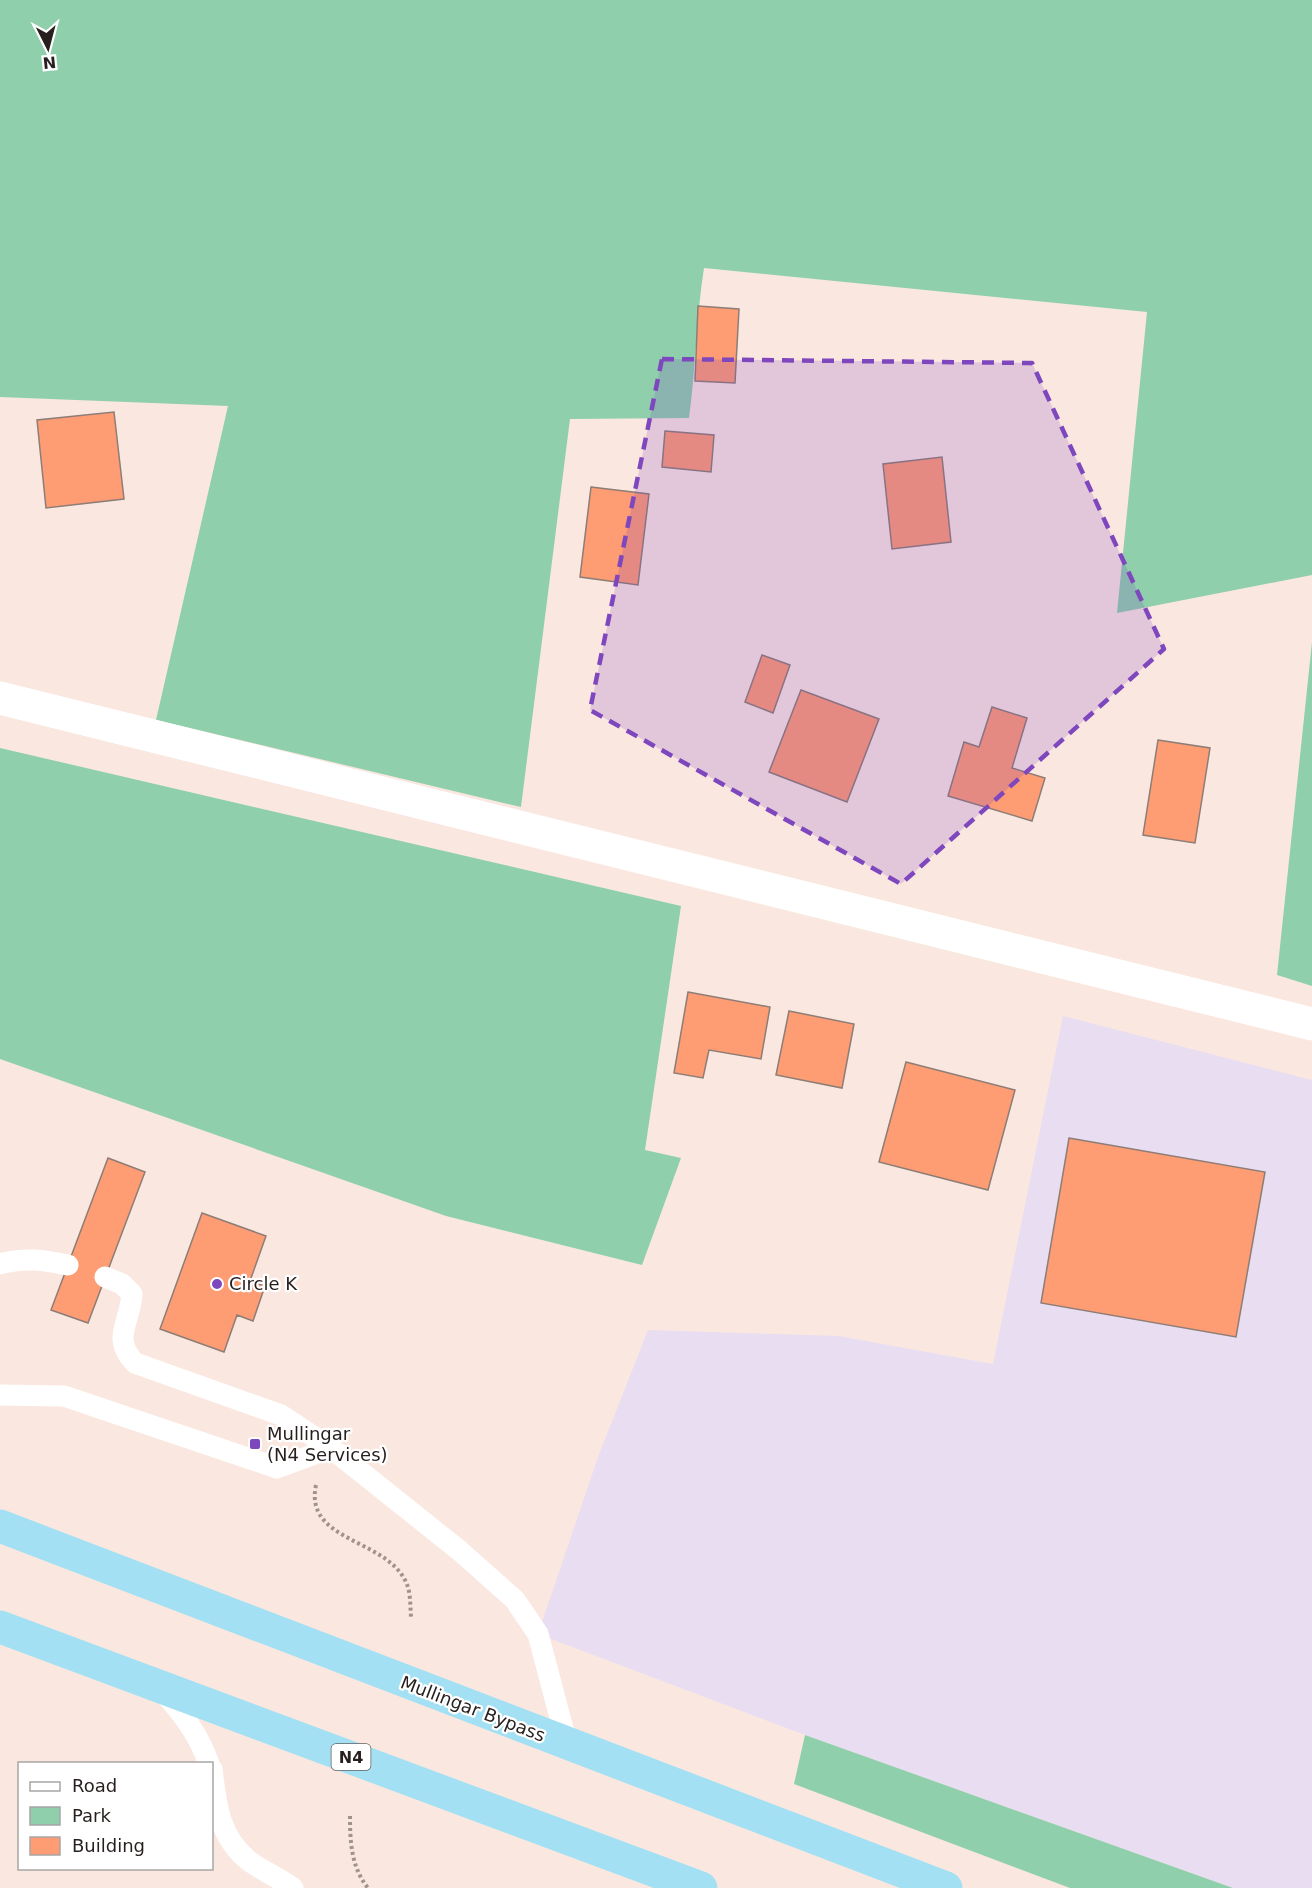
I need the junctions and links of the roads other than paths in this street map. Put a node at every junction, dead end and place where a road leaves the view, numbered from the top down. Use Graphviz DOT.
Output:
graph roads {
  1 [pos="0,698"];
  2 [pos="1312,1024"];
  3 [pos="0,1264"];
  4 [pos="68,1265"];
  5 [pos="105,1277"];
  6 [pos="0,1395"];
  7 [pos="330,1448"];
  8 [pos="0,1527"];
  9 [pos="0,1627"];
  10 [pos="154,1683"];
  11 [pos="567,1744"];
  12 [pos="208,1762"];
  13 [pos="213,1775"];
  14 [pos="292,1888"];
  15 [pos="701,1888"];
  16 [pos="946,1888"];
  1 -- 2 [label="street"];
  3 -- 4 [label="lane"];
  5 -- 7 [label="lane"];
  6 -- 7 [label="lane"];
  7 -- 11 [label="lane"];
  8 -- 11 [label="highway, Mullingar Bypass"];
  9 -- 10 [label="highway, N4"];
  10 -- 12 [label="lane"];
  10 -- 15 [label="highway, N4"];
  11 -- 16 [label="highway, Mullingar Bypass"];
  13 -- 14 [label="lane"];
}
